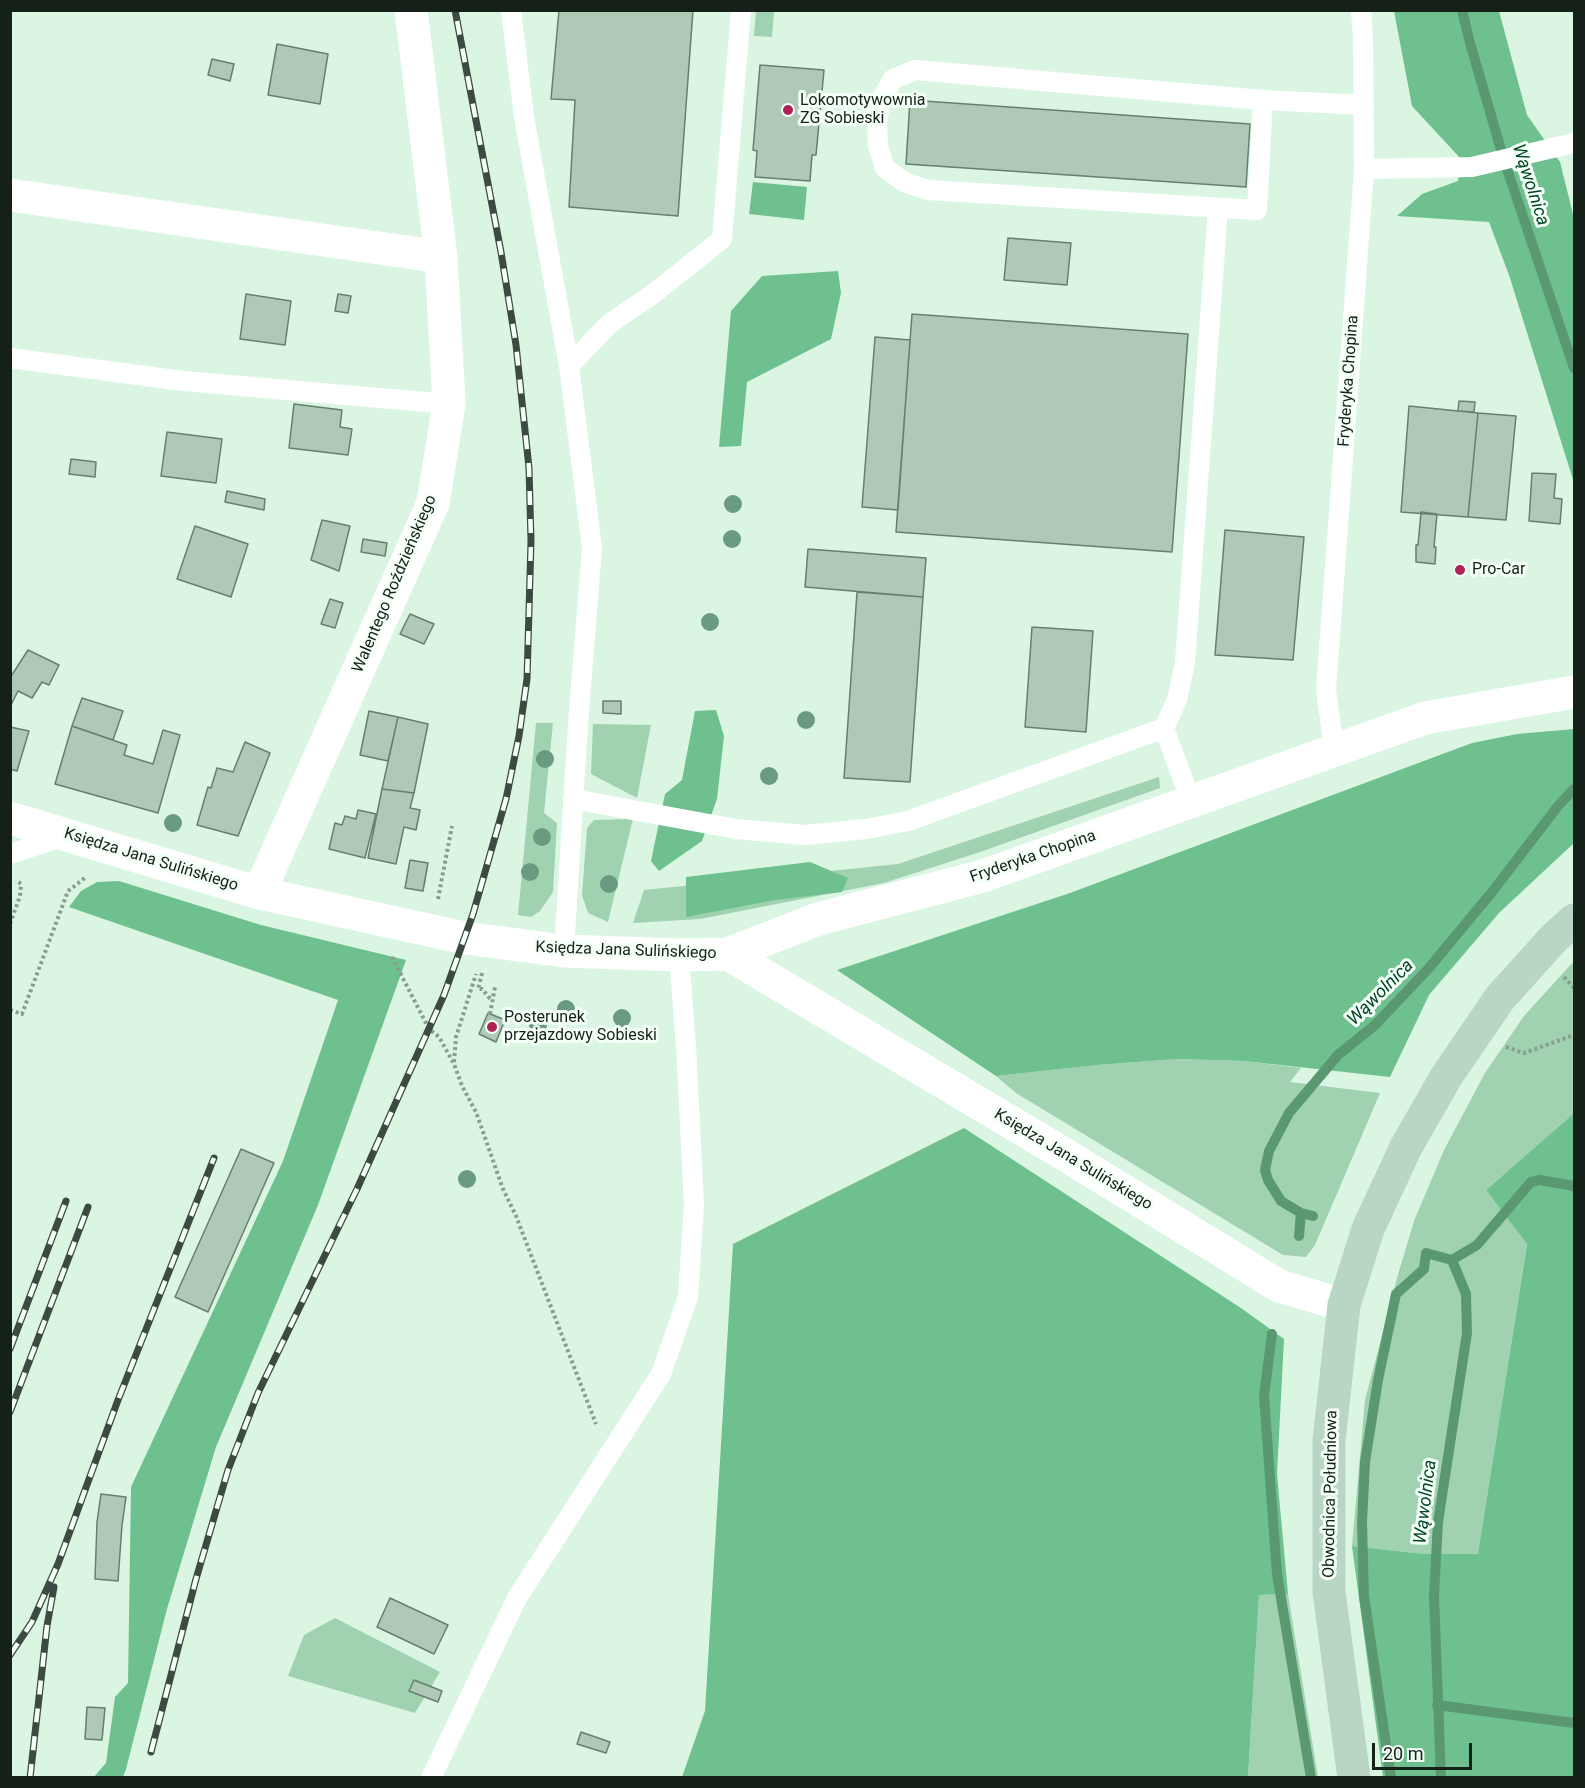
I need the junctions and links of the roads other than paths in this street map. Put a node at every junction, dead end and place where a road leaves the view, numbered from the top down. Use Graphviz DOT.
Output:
graph roads {
  1 [pos="411,10"];
  2 [pos="511,10"];
  3 [pos="741,10"];
  4 [pos="1361,10"];
  5 [pos="1263,100"];
  6 [pos="1364,105"];
  7 [pos="1575,143"];
  8 [pos="1365,169"];
  9 [pos="10,195"];
  10 [pos="1218,208"];
  11 [pos="441,257"];
  12 [pos="10,358"];
  13 [pos="569,366"];
  14 [pos="449,404"];
  15 [pos="1575,692"];
  16 [pos="1164,728"];
  17 [pos="1334,750"];
  18 [pos="573,799"];
  19 [pos="1191,801"];
  20 [pos="10,818"];
  21 [pos="68,835"];
  22 [pos="10,854"];
  23 [pos="259,893"];
  24 [pos="1575,920"];
  25 [pos="564,951"];
  26 [pos="728,954"];
  27 [pos="679,956"];
  28 [pos="1344,1305"];
  29 [pos="431,1778"];
  30 [pos="1354,1778"];
  1 -- 11 [label="street, Walentego Roździeńskiego"];
  2 -- 13 [label="lane"];
  3 -- 13 [label="lane"];
  4 -- 6 [label="lane, Fryderyka Chopina"];
  5 -- 6 [label="lane"];
  5 -- 10 [label="lane"];
  5 -- 10 [label="lane"];
  6 -- 8 [label="lane, Fryderyka Chopina"];
  7 -- 8 [label="lane"];
  8 -- 17 [label="lane, Fryderyka Chopina"];
  9 -- 11 [label="street"];
  10 -- 16 [label="lane"];
  11 -- 14 [label="street, Walentego Roździeńskiego"];
  12 -- 14 [label="lane"];
  13 -- 18 [label="lane"];
  14 -- 23 [label="street, Walentego Roździeńskiego"];
  15 -- 17 [label="street, Fryderyka Chopina"];
  16 -- 18 [label="lane"];
  16 -- 19 [label="lane"];
  17 -- 19 [label="street, Fryderyka Chopina"];
  18 -- 25 [label="lane"];
  19 -- 26 [label="street, Fryderyka Chopina"];
  20 -- 21 [label="street, Księdza Jana Sulińskiego"];
  21 -- 22 [label="lane"];
  21 -- 23 [label="street, Księdza Jana Sulińskiego"];
  23 -- 25 [label="street, Księdza Jana Sulińskiego"];
  24 -- 28 [label="main road, Obwodnica Południowa"];
  25 -- 27 [label="street, Księdza Jana Sulińskiego"];
  26 -- 27 [label="street, Księdza Jana Sulińskiego"];
  26 -- 28 [label="street, Księdza Jana Sulińskiego"];
  27 -- 29 [label="lane"];
  28 -- 30 [label="main road, Obwodnica Południowa"];
}
